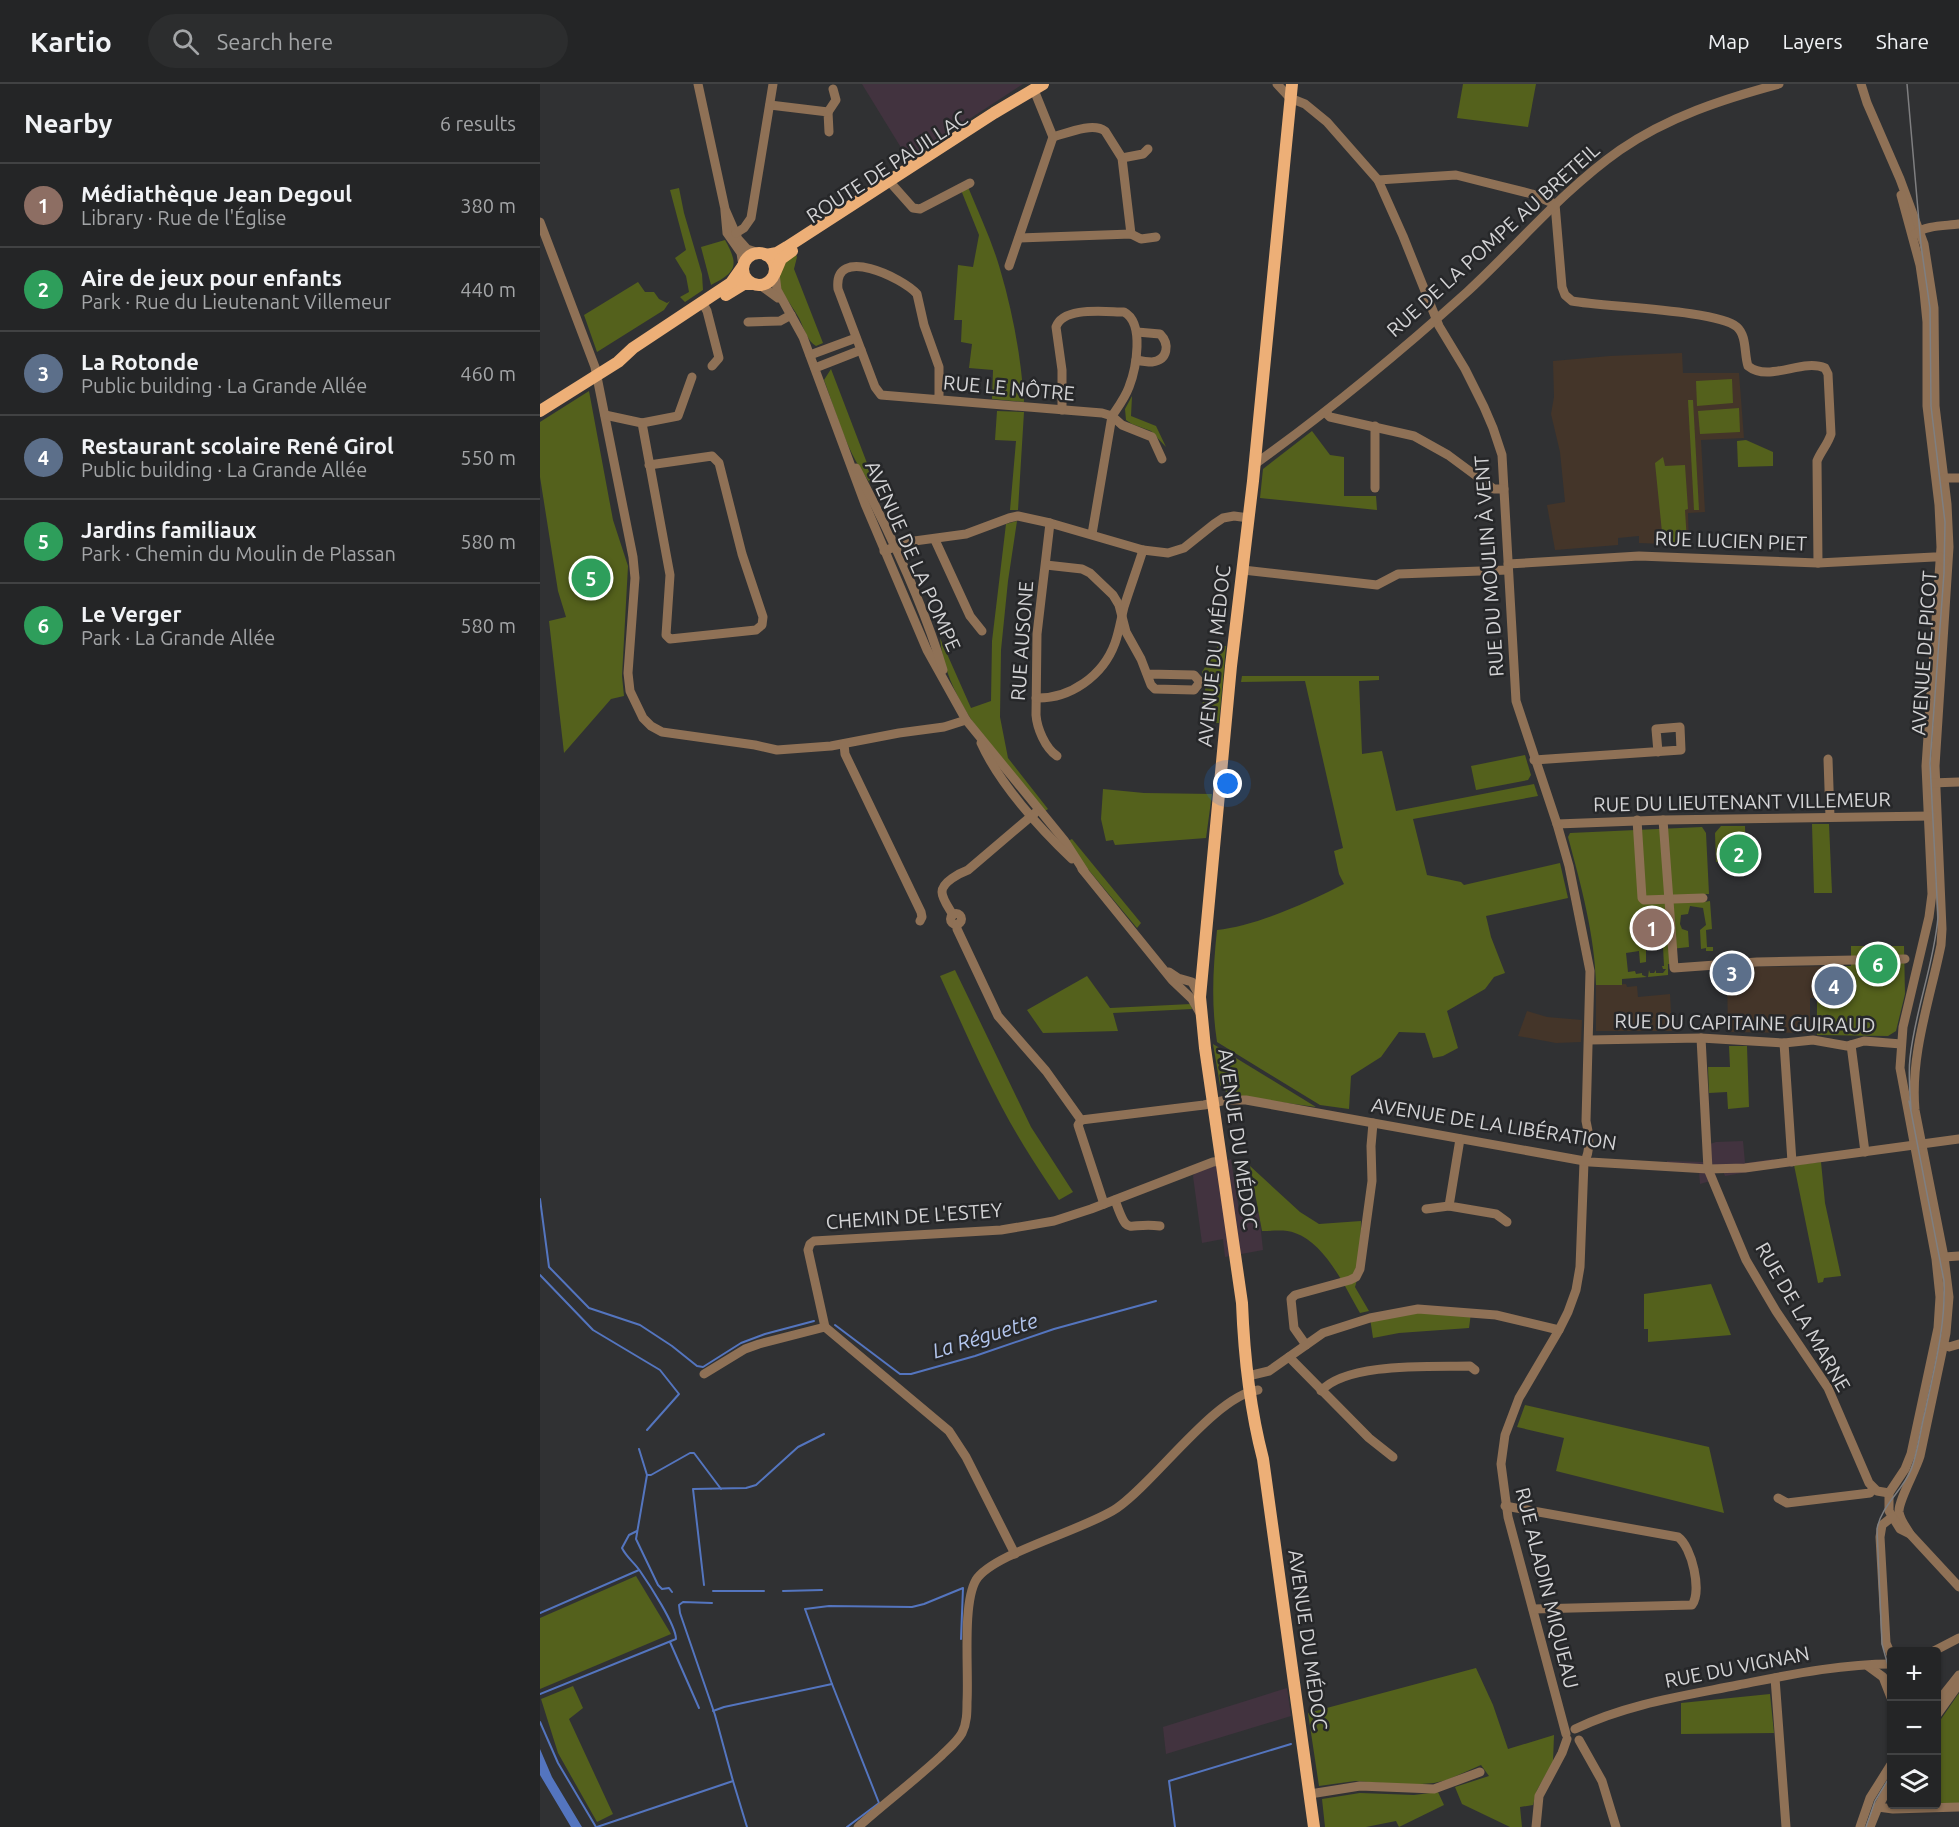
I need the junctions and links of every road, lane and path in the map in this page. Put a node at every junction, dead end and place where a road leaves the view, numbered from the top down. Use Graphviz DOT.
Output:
graph roads {
  1 [pos="698,84"];
  2 [pos="773,84"];
  3 [pos="1277,84"];
  4 [pos="1292,84"];
  5 [pos="1779,84"];
  6 [pos="1853,84"];
  7 [pos="1861,84"];
  8 [pos="833,89"];
  9 [pos="1034,90"];
  10 [pos="1290,98"];
  11 [pos="1867,104"];
  12 [pos="770,105"];
  13 [pos="828,112"];
  14 [pos="830,132"];
  15 [pos="1053,136"];
  16 [pos="1148,149"];
  17 [pos="1122,158"];
  18 [pos="1378,180"];
  19 [pos="970,183"];
  20 [pos="891,184"];
  21 [pos="1555,204"];
  22 [pos="725,209"];
  23 [pos="540,222"];
  24 [pos="1959,224"];
  25 [pos="736,233"];
  26 [pos="1131,234"];
  27 [pos="1916,235"];
  28 [pos="1156,237"];
  29 [pos="1019,238"];
  30 [pos="762,254"];
  31 [pos="743,266"];
  32 [pos="1009,266"];
  33 [pos="774,273"];
  34 [pos="756,285"];
  35 [pos="782,302"];
  36 [pos="703,305"];
  37 [pos="791,315"];
  38 [pos="1436,318"];
  39 [pos="748,322"];
  40 [pos="1137,332"];
  41 [pos="856,338"];
  42 [pos="861,350"];
  43 [pos="810,356"];
  44 [pos="1136,360"];
  45 [pos="712,366"];
  46 [pos="815,368"];
  47 [pos="597,376"];
  48 [pos="692,377"];
  49 [pos="939,399"];
  50 [pos="1062,410"];
  51 [pos="540,411"];
  52 [pos="1326,413"];
  53 [pos="605,415"];
  54 [pos="1112,416"];
  55 [pos="642,423"];
  56 [pos="1375,426"];
  57 [pos="844,445"];
  58 [pos="1162,459"];
  59 [pos="1255,464"];
  60 [pos="650,465"];
  61 [pos="1944,478"];
  62 [pos="1959,478"];
  63 [pos="1375,488"];
  64 [pos="1504,489"];
  65 [pos="1249,518"];
  66 [pos="1050,523"];
  67 [pos="1092,534"];
  68 [pos="935,540"];
  69 [pos="894,547"];
  70 [pos="1143,550"];
  71 [pos="885,551"];
  72 [pos="1940,557"];
  73 [pos="1818,563"];
  74 [pos="1046,566"];
  75 [pos="1948,566"];
  76 [pos="1508,567"];
  77 [pos="1243,570"];
  78 [pos="1122,619"];
  79 [pos="982,631"];
  80 [pos="1147,674"];
  81 [pos="946,683"];
  82 [pos="1036,698"];
  83 [pos="966,720"];
  84 [pos="844,744"];
  85 [pos="1658,752"];
  86 [pos="1057,756"];
  87 [pos="1828,759"];
  88 [pos="1534,760"];
  89 [pos="1959,782"];
  90 [pos="1931,783"];
  91 [pos="1035,813"];
  92 [pos="1932,816"];
  93 [pos="1830,818"];
  94 [pos="1663,819"];
  95 [pos="1637,820"];
  96 [pos="1557,824"];
  97 [pos="1703,898"];
  98 [pos="1669,899"];
  99 [pos="920,921"];
  100 [pos="1905,959"];
  101 [pos="1165,969"];
  102 [pos="1201,970"];
  103 [pos="1192,982"];
  104 [pos="1200,997"];
  105 [pos="1200,1014"];
  106 [pos="1701,1038"];
  107 [pos="1589,1040"];
  108 [pos="1784,1042"];
  109 [pos="1901,1044"];
  110 [pos="1851,1045"];
  111 [pos="1213,1103"];
  112 [pos="1081,1120"];
  113 [pos="1373,1123"];
  114 [pos="1460,1139"];
  115 [pos="1959,1139"];
  116 [pos="1918,1145"];
  117 [pos="1865,1152"];
  118 [pos="1222,1161"];
  119 [pos="1584,1162"];
  120 [pos="1792,1162"];
  121 [pos="1708,1168"];
  122 [pos="1115,1200"];
  123 [pos="1104,1204"];
  124 [pos="1449,1206"];
  125 [pos="1426,1209"];
  126 [pos="1508,1222"];
  127 [pos="1160,1226"];
  128 [pos="1959,1256"];
  129 [pos="1944,1257"];
  130 [pos="825,1327"];
  131 [pos="1559,1330"];
  132 [pos="1940,1342"];
  133 [pos="1959,1344"];
  134 [pos="1306,1345"];
  135 [pos="1289,1357"];
  136 [pos="1475,1370"];
  137 [pos="704,1374"];
  138 [pos="1252,1376"];
  139 [pos="1254,1390"];
  140 [pos="1321,1391"];
  141 [pos="1393,1457"];
  142 [pos="1873,1488"];
  143 [pos="1889,1493"];
  144 [pos="1778,1498"];
  145 [pos="1505,1506"];
  146 [pos="1892,1517"];
  147 [pos="1910,1534"];
  148 [pos="1015,1554"];
  149 [pos="1959,1587"];
  150 [pos="1533,1609"];
  151 [pos="1959,1638"];
  152 [pos="1888,1647"];
  153 [pos="1941,1647"];
  154 [pos="1887,1664"];
  155 [pos="1868,1666"];
  156 [pos="1959,1675"];
  157 [pos="1774,1678"];
  158 [pos="1959,1684"];
  159 [pos="1887,1687"];
  160 [pos="1938,1701"];
  161 [pos="1941,1709"];
  162 [pos="1573,1735"];
  163 [pos="1887,1771"];
  164 [pos="1480,1772"];
  165 [pos="1887,1790"];
  166 [pos="1310,1794"];
  167 [pos="1878,1806"];
  168 [pos="1959,1807"];
  169 [pos="858,1827"];
  170 [pos="1314,1827"];
  171 [pos="1536,1827"];
  172 [pos="1616,1827"];
  173 [pos="1785,1827"];
  174 [pos="1860,1827"];
  175 [pos="1870,1827"];
  1 -- 22 [label="street"];
  2 -- 12 [label="street"];
  3 -- 10 [label="street, RUE DU MOULIN À VENT"];
  4 -- 10 [label="main road, AVENUE DU MÉDOC"];
  5 -- 21 [label="street, RUE DE LA POMPE AU BRETEIL"];
  6 -- 11 [label="street, AVENUE DE PICOT"];
  7 -- 11 [label="street, AVENUE DE PICOT"];
  8 -- 13 [label="street"];
  9 -- 15 [label="street"];
  9 -- 20 [label="main road, ROUTE DE PAUILLAC"];
  10 -- 18 [label="street, RUE DU MOULIN À VENT"];
  10 -- 59 [label="main road, AVENUE DU MÉDOC"];
  11 -- 27 [label="street, AVENUE DE PICOT"];
  12 -- 13 [label="street"];
  12 -- 25 [label="street"];
  13 -- 14 [label="street"];
  15 -- 17 [label="street"];
  15 -- 29 [label="street"];
  16 -- 17 [label="street"];
  17 -- 26 [label="street"];
  18 -- 21 [label="street"];
  18 -- 38 [label="street, RUE DU MOULIN À VENT"];
  19 -- 20 [label="street"];
  20 -- 30 [label="main road, ROUTE DE PAUILLAC"];
  20 -- 33 [label="main road, ROUTE DE PAUILLAC"];
  21 -- 38 [label="street, RUE DE LA POMPE AU BRETEIL"];
  21 -- 73 [label="street"];
  22 -- 25 [label="street"];
  22 -- 31 [label="street"];
  23 -- 47 [label="street"];
  24 -- 27 [label="street"];
  25 -- 30 [label="street"];
  26 -- 28 [label="street"];
  26 -- 29 [label="street"];
  27 -- 61 [label="street, AVENUE DE PICOT"];
  27 -- 72 [label="street, AVENUE DE PICOT"];
  29 -- 32 [label="street"];
  30 -- 31 [label="main road"];
  30 -- 33 [label="main road"];
  31 -- 34 [label="main road"];
  31 -- 36 [label="main road"];
  33 -- 34 [label="main road"];
  33 -- 35 [label="street, AVENUE DE LA POMPE"];
  34 -- 35 [label="street, AVENUE DE LA POMPE"];
  34 -- 36 [label="main road"];
  35 -- 37 [label="street, AVENUE DE LA POMPE"];
  36 -- 45 [label="street"];
  36 -- 47 [label="main road"];
  37 -- 39 [label="street"];
  37 -- 43 [label="street, AVENUE DE LA POMPE"];
  38 -- 52 [label="street, RUE DE LA POMPE AU BRETEIL"];
  38 -- 64 [label="street, RUE DU MOULIN À VENT"];
  40 -- 44 [label="street"];
  40 -- 44 [label="street"];
  40 -- 50 [label="street"];
  41 -- 42 [label="street"];
  41 -- 43 [label="street"];
  41 -- 49 [label="street"];
  42 -- 46 [label="street"];
  42 -- 49 [label="street, RUE LE NÔTRE"];
  43 -- 46 [label="street, AVENUE DE LA POMPE"];
  44 -- 54 [label="street"];
  46 -- 57 [label="street, AVENUE DE LA POMPE"];
  47 -- 51 [label="main road"];
  47 -- 53 [label="street"];
  48 -- 55 [label="street"];
  49 -- 50 [label="street, RUE LE NÔTRE"];
  50 -- 54 [label="street, RUE LE NÔTRE"];
  52 -- 56 [label="street"];
  52 -- 59 [label="street, RUE DE LA POMPE AU BRETEIL"];
  53 -- 55 [label="street"];
  53 -- 84 [label="street"];
  54 -- 58 [label="street"];
  54 -- 67 [label="street"];
  55 -- 60 [label="street"];
  56 -- 63 [label="street"];
  56 -- 64 [label="street"];
  57 -- 69 [label="street, AVENUE DE LA POMPE"];
  57 -- 71 [label="street, AVENUE DE LA POMPE"];
  59 -- 65 [label="main road, AVENUE DU MÉDOC"];
  60 -- 60 [label="street"];
  61 -- 62 [label="street"];
  61 -- 75 [label="street, AVENUE DE PICOT"];
  64 -- 76 [label="street, RUE DU MOULIN À VENT"];
  65 -- 70 [label="street"];
  65 -- 77 [label="main road, AVENUE DU MÉDOC"];
  66 -- 67 [label="street"];
  66 -- 68 [label="street"];
  66 -- 74 [label="street, RUE AUSONE"];
  67 -- 70 [label="street"];
  68 -- 69 [label="street"];
  68 -- 79 [label="street"];
  69 -- 71 [label="street"];
  69 -- 81 [label="street, AVENUE DE LA POMPE"];
  70 -- 78 [label="street"];
  71 -- 81 [label="street, AVENUE DE LA POMPE"];
  72 -- 73 [label="street, RUE LUCIEN PIET"];
  72 -- 75 [label="street"];
  72 -- 90 [label="street, AVENUE DE PICOT"];
  73 -- 76 [label="street, RUE LUCIEN PIET"];
  74 -- 78 [label="street"];
  74 -- 82 [label="street, RUE AUSONE"];
  75 -- 90 [label="street, AVENUE DE PICOT"];
  76 -- 77 [label="street, RUE LUCIEN PIET"];
  76 -- 88 [label="street, RUE DU MOULIN À VENT"];
  77 -- 102 [label="main road, AVENUE DU MÉDOC"];
  78 -- 80 [label="street"];
  78 -- 82 [label="street"];
  80 -- 80 [label="street"];
  81 -- 83 [label="street, AVENUE DE LA POMPE"];
  82 -- 86 [label="street, RUE AUSONE"];
  83 -- 84 [label="street"];
  83 -- 91 [label="street, AVENUE DE LA POMPE"];
  84 -- 99 [label="street"];
  85 -- 88 [label="street"];
  87 -- 93 [label="street"];
  88 -- 96 [label="street, RUE DU MOULIN À VENT"];
  89 -- 90 [label="street"];
  90 -- 92 [label="street, AVENUE DE PICOT"];
  91 -- 101 [label="street, AVENUE DE LA POMPE"];
  91 -- 112 [label="street"];
  92 -- 93 [label="street, RUE DU LIEUTENANT VILLEMEUR"];
  92 -- 109 [label="street, AVENUE DE PICOT"];
  92 -- 116 [label="street, AVENUE DE PICOT"];
  93 -- 94 [label="street, RUE DU LIEUTENANT VILLEMEUR"];
  94 -- 95 [label="street, RUE DU LIEUTENANT VILLEMEUR"];
  94 -- 98 [label="street"];
  95 -- 96 [label="street, RUE DU LIEUTENANT VILLEMEUR"];
  95 -- 98 [label="street"];
  96 -- 107 [label="street, RUE DU MOULIN À VENT"];
  97 -- 98 [label="street"];
  98 -- 100 [label="street"];
  101 -- 103 [label="street, AVENUE DE LA POMPE"];
  101 -- 105 [label="street, AVENUE DE LA POMPE"];
  102 -- 103 [label="street"];
  102 -- 104 [label="main road, AVENUE DU MÉDOC"];
  103 -- 104 [label="street"];
  104 -- 105 [label="main road, AVENUE DU MÉDOC"];
  105 -- 111 [label="main road, AVENUE DU MÉDOC"];
  106 -- 107 [label="street, RUE DU CAPITAINE GUIRAUD"];
  106 -- 108 [label="street, RUE DU CAPITAINE GUIRAUD"];
  106 -- 121 [label="street, RUE DE LA MARNE"];
  107 -- 119 [label="street, RUE ALADIN MIQUEAU"];
  108 -- 110 [label="street, RUE DU CAPITAINE GUIRAUD"];
  108 -- 120 [label="street"];
  109 -- 110 [label="street, RUE DU CAPITAINE GUIRAUD"];
  109 -- 116 [label="street, AVENUE DE PICOT"];
  110 -- 117 [label="street"];
  111 -- 112 [label="street, AVENUE DE LA LIBÉRATION"];
  111 -- 113 [label="street, AVENUE DE LA LIBÉRATION"];
  111 -- 118 [label="main road, AVENUE DU MÉDOC"];
  112 -- 123 [label="street"];
  113 -- 114 [label="street, AVENUE DE LA LIBÉRATION"];
  113 -- 134 [label="street"];
  114 -- 119 [label="street, AVENUE DE LA LIBÉRATION"];
  114 -- 124 [label="street"];
  115 -- 116 [label="street, AVENUE DE LA LIBÉRATION"];
  116 -- 117 [label="street, AVENUE DE LA LIBÉRATION"];
  116 -- 129 [label="street"];
  116 -- 132 [label="street"];
  117 -- 120 [label="street, AVENUE DE LA LIBÉRATION"];
  118 -- 122 [label="street"];
  118 -- 138 [label="main road, AVENUE DU MÉDOC"];
  119 -- 121 [label="street, AVENUE DE LA LIBÉRATION"];
  119 -- 131 [label="street, RUE ALADIN MIQUEAU"];
  120 -- 121 [label="street, AVENUE DE LA LIBÉRATION"];
  121 -- 142 [label="street, RUE DE LA MARNE"];
  122 -- 123 [label="street"];
  122 -- 127 [label="street"];
  123 -- 130 [label="street, CHEMIN DE L'ESTEY"];
  124 -- 125 [label="street"];
  124 -- 126 [label="street"];
  128 -- 129 [label="street"];
  129 -- 132 [label="street"];
  130 -- 137 [label="street"];
  130 -- 148 [label="street"];
  131 -- 134 [label="street"];
  131 -- 145 [label="street, RUE ALADIN MIQUEAU"];
  132 -- 133 [label="street"];
  132 -- 143 [label="street"];
  132 -- 147 [label="street"];
  134 -- 135 [label="street"];
  135 -- 138 [label="street"];
  135 -- 140 [label="street"];
  136 -- 140 [label="street"];
  138 -- 139 [label="main road, AVENUE DU MÉDOC"];
  139 -- 148 [label="street"];
  139 -- 166 [label="main road, AVENUE DU MÉDOC"];
  140 -- 141 [label="street"];
  142 -- 143 [label="street"];
  142 -- 144 [label="street"];
  143 -- 146 [label="street"];
  145 -- 150 [label="street, RUE ALADIN MIQUEAU"];
  145 -- 150 [label="street"];
  146 -- 147 [label="street"];
  146 -- 152 [label="street"];
  147 -- 149 [label="street"];
  148 -- 169 [label="street"];
  150 -- 162 [label="street, RUE ALADIN MIQUEAU"];
  151 -- 153 [label="street"];
  154 -- 155 [label="street, RUE DU VIGNAN"];
  155 -- 157 [label="street, RUE DU VIGNAN"];
  155 -- 159 [label="street"];
  156 -- 160 [label="street"];
  157 -- 162 [label="street, RUE DU VIGNAN"];
  157 -- 173 [label="street"];
  158 -- 161 [label="street"];
  162 -- 171 [label="street"];
  162 -- 172 [label="street"];
  163 -- 174 [label="street"];
  164 -- 166 [label="street"];
  165 -- 167 [label="street"];
  166 -- 170 [label="main road, AVENUE DU MÉDOC"];
  167 -- 168 [label="street"];
  167 -- 175 [label="street"];
}
